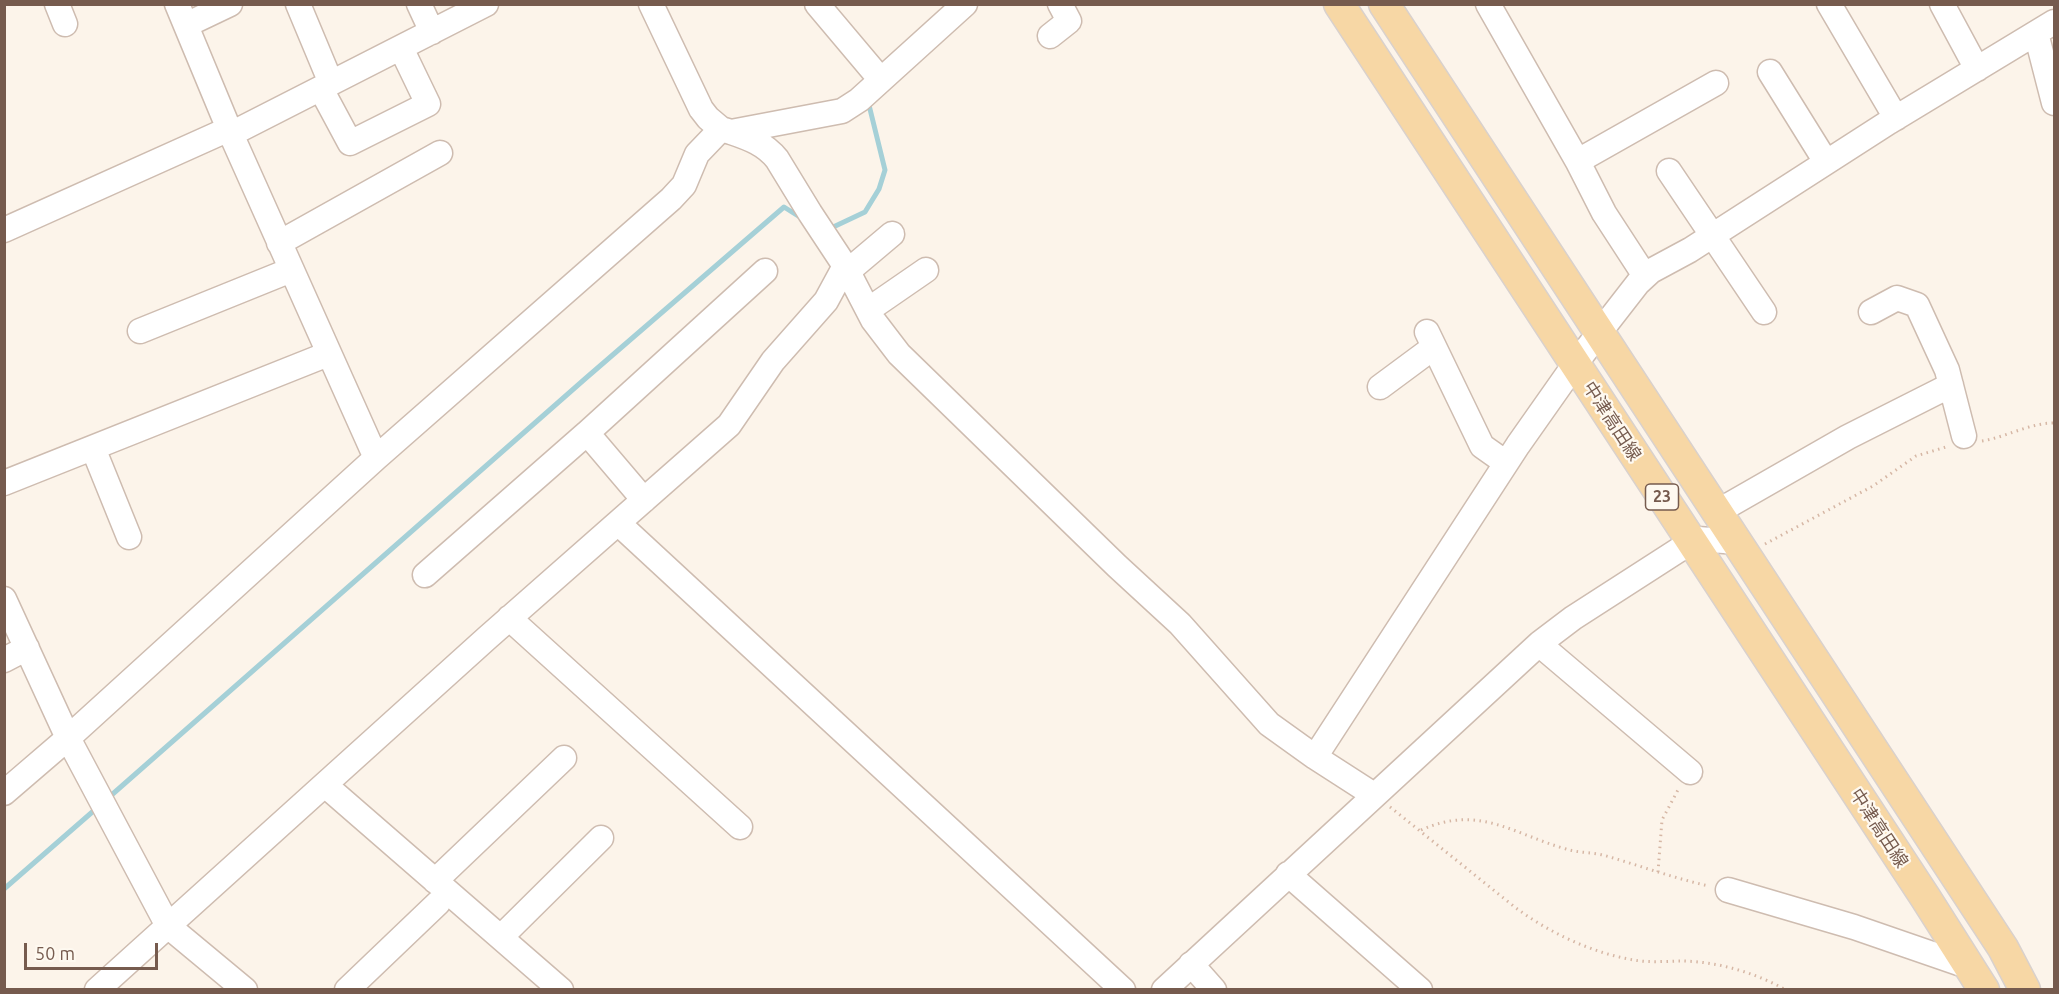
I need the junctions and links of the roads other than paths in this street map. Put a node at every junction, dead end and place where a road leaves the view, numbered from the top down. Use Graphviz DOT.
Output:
graph roads {
  1 [pos="230,4"];
  2 [pos="298,4"];
  3 [pos="419,4"];
  4 [pos="651,4"];
  5 [pos="817,4"];
  6 [pos="965,4"];
  7 [pos="1060,4"];
  8 [pos="1339,4"];
  9 [pos="1384,4"];
  10 [pos="1488,4"];
  11 [pos="1829,4"];
  12 [pos="1942,4"];
  13 [pos="481,6"];
  14 [pos="182,15"];
  15 [pos="2046,27"];
  16 [pos="432,32"];
  17 [pos="1050,36"];
  18 [pos="401,48"];
  19 [pos="1977,69"];
  20 [pos="1770,72"];
  21 [pos="881,80"];
  22 [pos="1716,83"];
  23 [pos="326,86"];
  24 [pos="2055,103"];
  25 [pos="1896,118"];
  26 [pos="781,123"];
  27 [pos="726,130"];
  28 [pos="230,132"];
  29 [pos="440,153"];
  30 [pos="777,159"];
  31 [pos="1578,161"];
  32 [pos="1826,162"];
  33 [pos="1669,171"];
  34 [pos="4,230"];
  35 [pos="892,234"];
  36 [pos="1712,236"];
  37 [pos="279,243"];
  38 [pos="846,269"];
  39 [pos="291,270"];
  40 [pos="926,270"];
  41 [pos="765,271"];
  42 [pos="1645,276"];
  43 [pos="867,310"];
  44 [pos="1764,312"];
  45 [pos="1871,312"];
  46 [pos="140,331"];
  47 [pos="1599,332"];
  48 [pos="328,354"];
  49 [pos="1575,364"];
  50 [pos="1951,385"];
  51 [pos="1380,387"];
  52 [pos="587,433"];
  53 [pos="1963,442"];
  54 [pos="93,448"];
  55 [pos="376,458"];
  56 [pos="1506,463"];
  57 [pos="4,483"];
  58 [pos="644,501"];
  59 [pos="1717,512"];
  60 [pos="618,523"];
  61 [pos="129,537"];
  62 [pos="1691,542"];
  63 [pos="1741,548"];
  64 [pos="425,575"];
  65 [pos="4,599"];
  66 [pos="509,618"];
  67 [pos="1539,644"];
  68 [pos="27,648"];
  69 [pos="4,660"];
  70 [pos="68,738"];
  71 [pos="1315,757"];
  72 [pos="564,758"];
  73 [pos="1690,772"];
  74 [pos="325,785"];
  75 [pos="4,793"];
  76 [pos="1374,795"];
  77 [pos="740,827"];
  78 [pos="601,838"];
  79 [pos="1288,874"];
  80 [pos="1728,891"];
  81 [pos="437,892"];
  82 [pos="168,926"];
  83 [pos="501,937"];
  84 [pos="2003,948"];
  85 [pos="1191,964"];
  86 [pos="1977,978"];
  87 [pos="97,990"];
  88 [pos="245,990"];
  89 [pos="346,990"];
  90 [pos="561,990"];
  91 [pos="1123,990"];
  92 [pos="1164,990"];
  93 [pos="1214,990"];
  94 [pos="1419,990"];
  95 [pos="2025,990"];
  96 [pos="2034,990"];
  1 -- 14 [label="street"];
  2 -- 23 [label="street"];
  3 -- 16 [label="street"];
  4 -- 27 [label="street"];
  5 -- 21 [label="street"];
  6 -- 21 [label="street"];
  7 -- 17 [label="street"];
  8 -- 49 [label="main road, 中津高田線 / 23"];
  9 -- 47 [label="main road, 中津高田線 / 23"];
  10 -- 31 [label="street"];
  11 -- 25 [label="street"];
  12 -- 19 [label="street"];
  13 -- 16 [label="street"];
  14 -- 28 [label="street"];
  15 -- 19 [label="street"];
  15 -- 24 [label="street"];
  16 -- 18 [label="street"];
  18 -- 23 [label="street"];
  18 -- 23 [label="street"];
  19 -- 25 [label="street"];
  20 -- 32 [label="street"];
  21 -- 26 [label="street"];
  22 -- 31 [label="street"];
  23 -- 28 [label="street"];
  25 -- 32 [label="street"];
  26 -- 27 [label="street"];
  26 -- 30 [label="street"];
  27 -- 30 [label="street"];
  27 -- 55 [label="street"];
  28 -- 34 [label="street"];
  28 -- 37 [label="street"];
  29 -- 37 [label="street"];
  30 -- 38 [label="street"];
  31 -- 42 [label="street"];
  32 -- 36 [label="street"];
  33 -- 36 [label="street"];
  35 -- 38 [label="street"];
  36 -- 42 [label="street"];
  36 -- 44 [label="street"];
  37 -- 39 [label="street"];
  38 -- 43 [label="street"];
  38 -- 58 [label="street"];
  39 -- 46 [label="street"];
  39 -- 48 [label="street"];
  40 -- 43 [label="street"];
  41 -- 52 [label="street"];
  42 -- 47 [label="street"];
  43 -- 71 [label="street"];
  45 -- 50 [label="street"];
  47 -- 49 [label="street"];
  47 -- 59 [label="main road, 中津高田線 / 23"];
  48 -- 54 [label="street"];
  48 -- 55 [label="street"];
  49 -- 56 [label="street"];
  49 -- 62 [label="main road, 中津高田線 / 23"];
  50 -- 53 [label="street"];
  50 -- 59 [label="street"];
  51 -- 56 [label="street"];
  52 -- 58 [label="street"];
  52 -- 64 [label="street"];
  54 -- 57 [label="street"];
  54 -- 61 [label="street"];
  55 -- 70 [label="street"];
  56 -- 71 [label="street"];
  58 -- 60 [label="street"];
  59 -- 63 [label="main road, 中津高田線 / 23"];
  60 -- 66 [label="street"];
  60 -- 91 [label="street"];
  62 -- 63 [label="street"];
  62 -- 67 [label="street"];
  62 -- 86 [label="main road, 中津高田線 / 23"];
  63 -- 84 [label="main road, 中津高田線 / 23"];
  65 -- 68 [label="street"];
  66 -- 74 [label="street"];
  66 -- 77 [label="street"];
  67 -- 73 [label="street"];
  67 -- 76 [label="street"];
  68 -- 69 [label="street"];
  68 -- 70 [label="street"];
  70 -- 75 [label="street"];
  70 -- 82 [label="street"];
  71 -- 76 [label="street"];
  72 -- 81 [label="street"];
  74 -- 81 [label="street"];
  74 -- 82 [label="street"];
  76 -- 79 [label="street"];
  78 -- 83 [label="street"];
  79 -- 85 [label="street"];
  79 -- 94 [label="street"];
  80 -- 86 [label="street"];
  81 -- 83 [label="street"];
  81 -- 89 [label="street"];
  82 -- 87 [label="street"];
  82 -- 88 [label="street"];
  83 -- 90 [label="street"];
  84 -- 95 [label="main road, 中津高田線 / 23"];
  84 -- 96 [label="street"];
  85 -- 92 [label="street"];
  85 -- 93 [label="street"];
}
